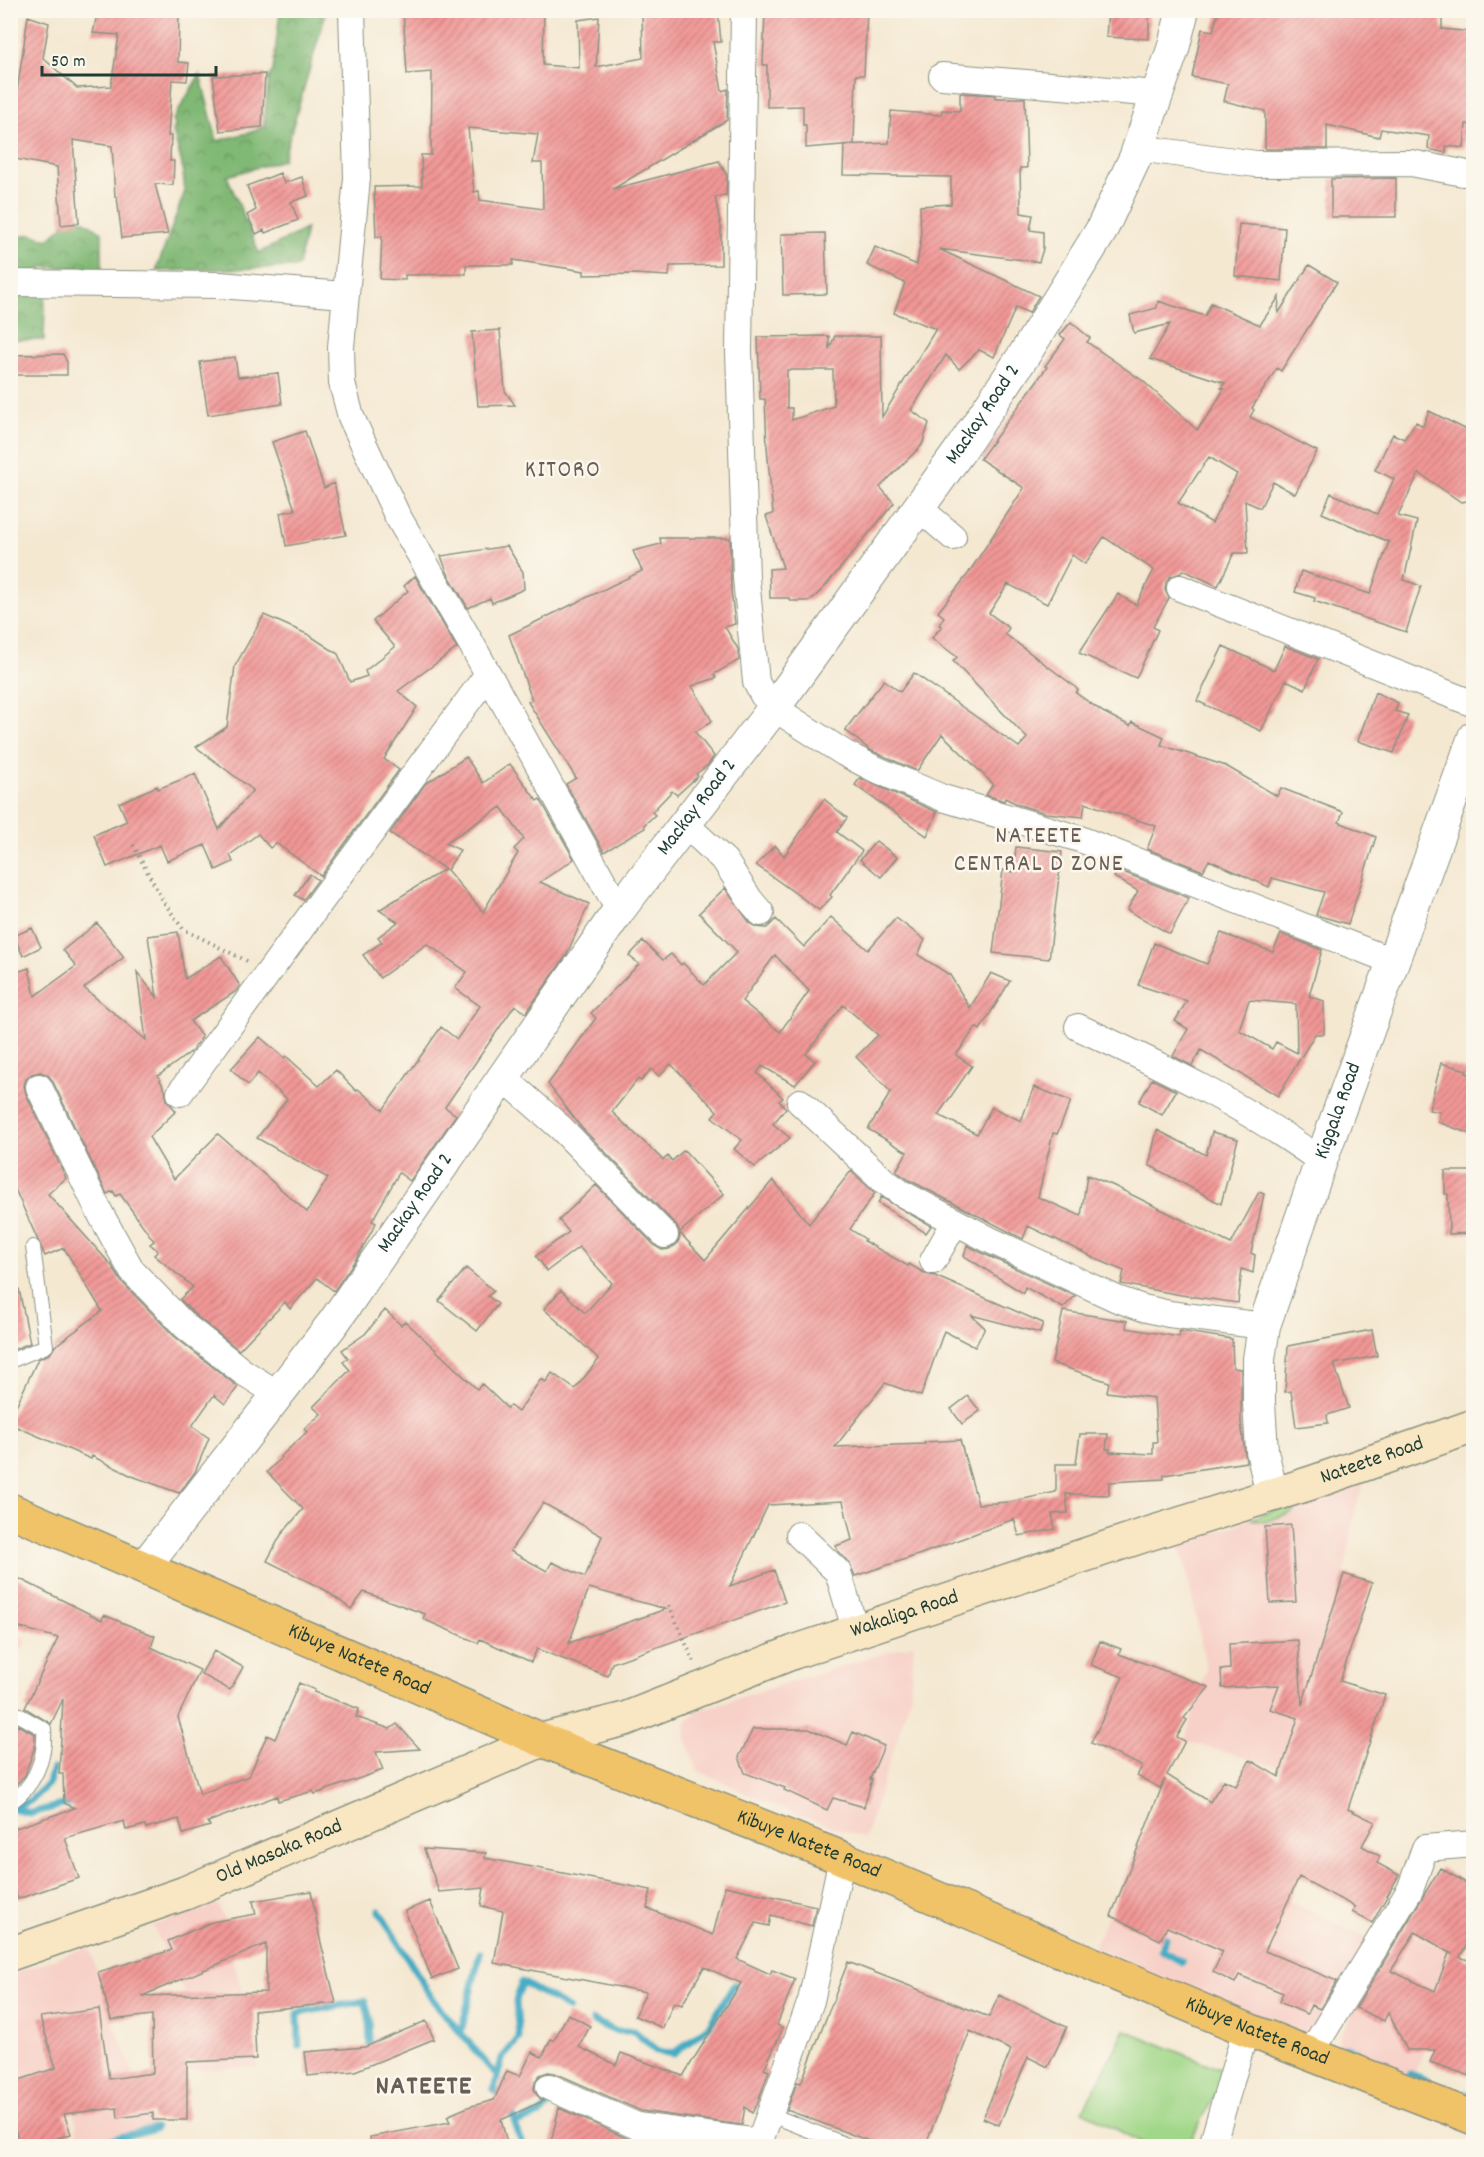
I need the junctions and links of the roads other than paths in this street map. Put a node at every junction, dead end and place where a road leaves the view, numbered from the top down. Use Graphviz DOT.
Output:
graph roads {
  1 [pos="352,10"];
  2 [pos="744,10"];
  3 [pos="1183,10"];
  4 [pos="942,76"];
  5 [pos="1157,94"];
  6 [pos="1138,148"];
  7 [pos="1463,173"];
  8 [pos="10,283"];
  9 [pos="344,295"];
  10 [pos="919,508"];
  11 [pos="953,537"];
  12 [pos="1180,588"];
  13 [pos="488,674"];
  14 [pos="1473,704"];
  15 [pos="774,708"];
  16 [pos="1473,737"];
  17 [pos="685,824"];
  18 [pos="618,910"];
  19 [pos="761,913"];
  20 [pos="1392,961"];
  21 [pos="1078,1027"];
  22 [pos="504,1078"];
  23 [pos="39,1087"];
  24 [pos="180,1093"];
  25 [pos="800,1102"];
  26 [pos="1321,1161"];
  27 [pos="955,1222"];
  28 [pos="665,1235"];
  29 [pos="33,1247"];
  30 [pos="933,1261"];
  31 [pos="1264,1326"];
  32 [pos="10,1361"];
  33 [pos="278,1394"];
  34 [pos="1473,1426"];
  35 [pos="1272,1495"];
  36 [pos="10,1510"];
  37 [pos="799,1535"];
  38 [pos="144,1567"];
  39 [pos="856,1632"];
  40 [pos="10,1710"];
  41 [pos="542,1740"];
  42 [pos="10,1803"];
  43 [pos="1473,1844"];
  44 [pos="842,1858"];
  45 [pos="10,1954"];
  46 [pos="1246,2029"];
  47 [pos="1310,2054"];
  48 [pos="549,2087"];
  49 [pos="769,2114"];
  50 [pos="1473,2118"];
  51 [pos="759,2144"];
  52 [pos="849,2146"];
  53 [pos="1212,2146"];
  1 -- 9 [label="street"];
  2 -- 15 [label="street"];
  3 -- 5 [label="street, Mackay Road 2"];
  4 -- 5 [label="street"];
  5 -- 6 [label="street, Mackay Road 2"];
  6 -- 7 [label="street"];
  6 -- 10 [label="street, Mackay Road 2"];
  8 -- 9 [label="street"];
  9 -- 13 [label="street"];
  10 -- 11 [label="street"];
  10 -- 15 [label="street, Mackay Road 2"];
  12 -- 14 [label="street"];
  13 -- 18 [label="street"];
  13 -- 24 [label="street"];
  15 -- 17 [label="street, Mackay Road 2"];
  15 -- 20 [label="street"];
  16 -- 20 [label="street, Kiggala Road"];
  17 -- 18 [label="street, Mackay Road 2"];
  17 -- 19 [label="street"];
  18 -- 22 [label="street, Mackay Road 2"];
  20 -- 26 [label="street, Kiggala Road"];
  21 -- 26 [label="street"];
  22 -- 28 [label="street"];
  22 -- 33 [label="street, Mackay Road 2"];
  23 -- 33 [label="street"];
  25 -- 27 [label="street"];
  26 -- 31 [label="street, Kiggala Road"];
  27 -- 30 [label="street"];
  27 -- 31 [label="street"];
  29 -- 32 [label="lane"];
  31 -- 35 [label="street, Kiggala Road"];
  33 -- 38 [label="street, Mackay Road 2"];
  34 -- 35 [label="main road, Nateete Road"];
  35 -- 39 [label="main road, Wakaliga Road"];
  36 -- 38 [label="main road, Kibuye Natete Road"];
  37 -- 39 [label="street"];
  38 -- 41 [label="main road, Kibuye Natete Road"];
  39 -- 41 [label="main road, Wakaliga Road"];
  40 -- 42 [label="lane"];
  41 -- 44 [label="main road, Kibuye Natete Road"];
  41 -- 45 [label="main road, Old Masaka Road"];
  43 -- 47 [label="street"];
  44 -- 46 [label="main road, Kibuye Natete Road"];
  44 -- 49 [label="street"];
  46 -- 47 [label="main road, Kibuye Natete Road"];
  46 -- 53 [label="street"];
  47 -- 50 [label="main road, Kibuye Natete Road"];
  48 -- 51 [label="street"];
  49 -- 51 [label="street"];
  49 -- 52 [label="lane"];
}
